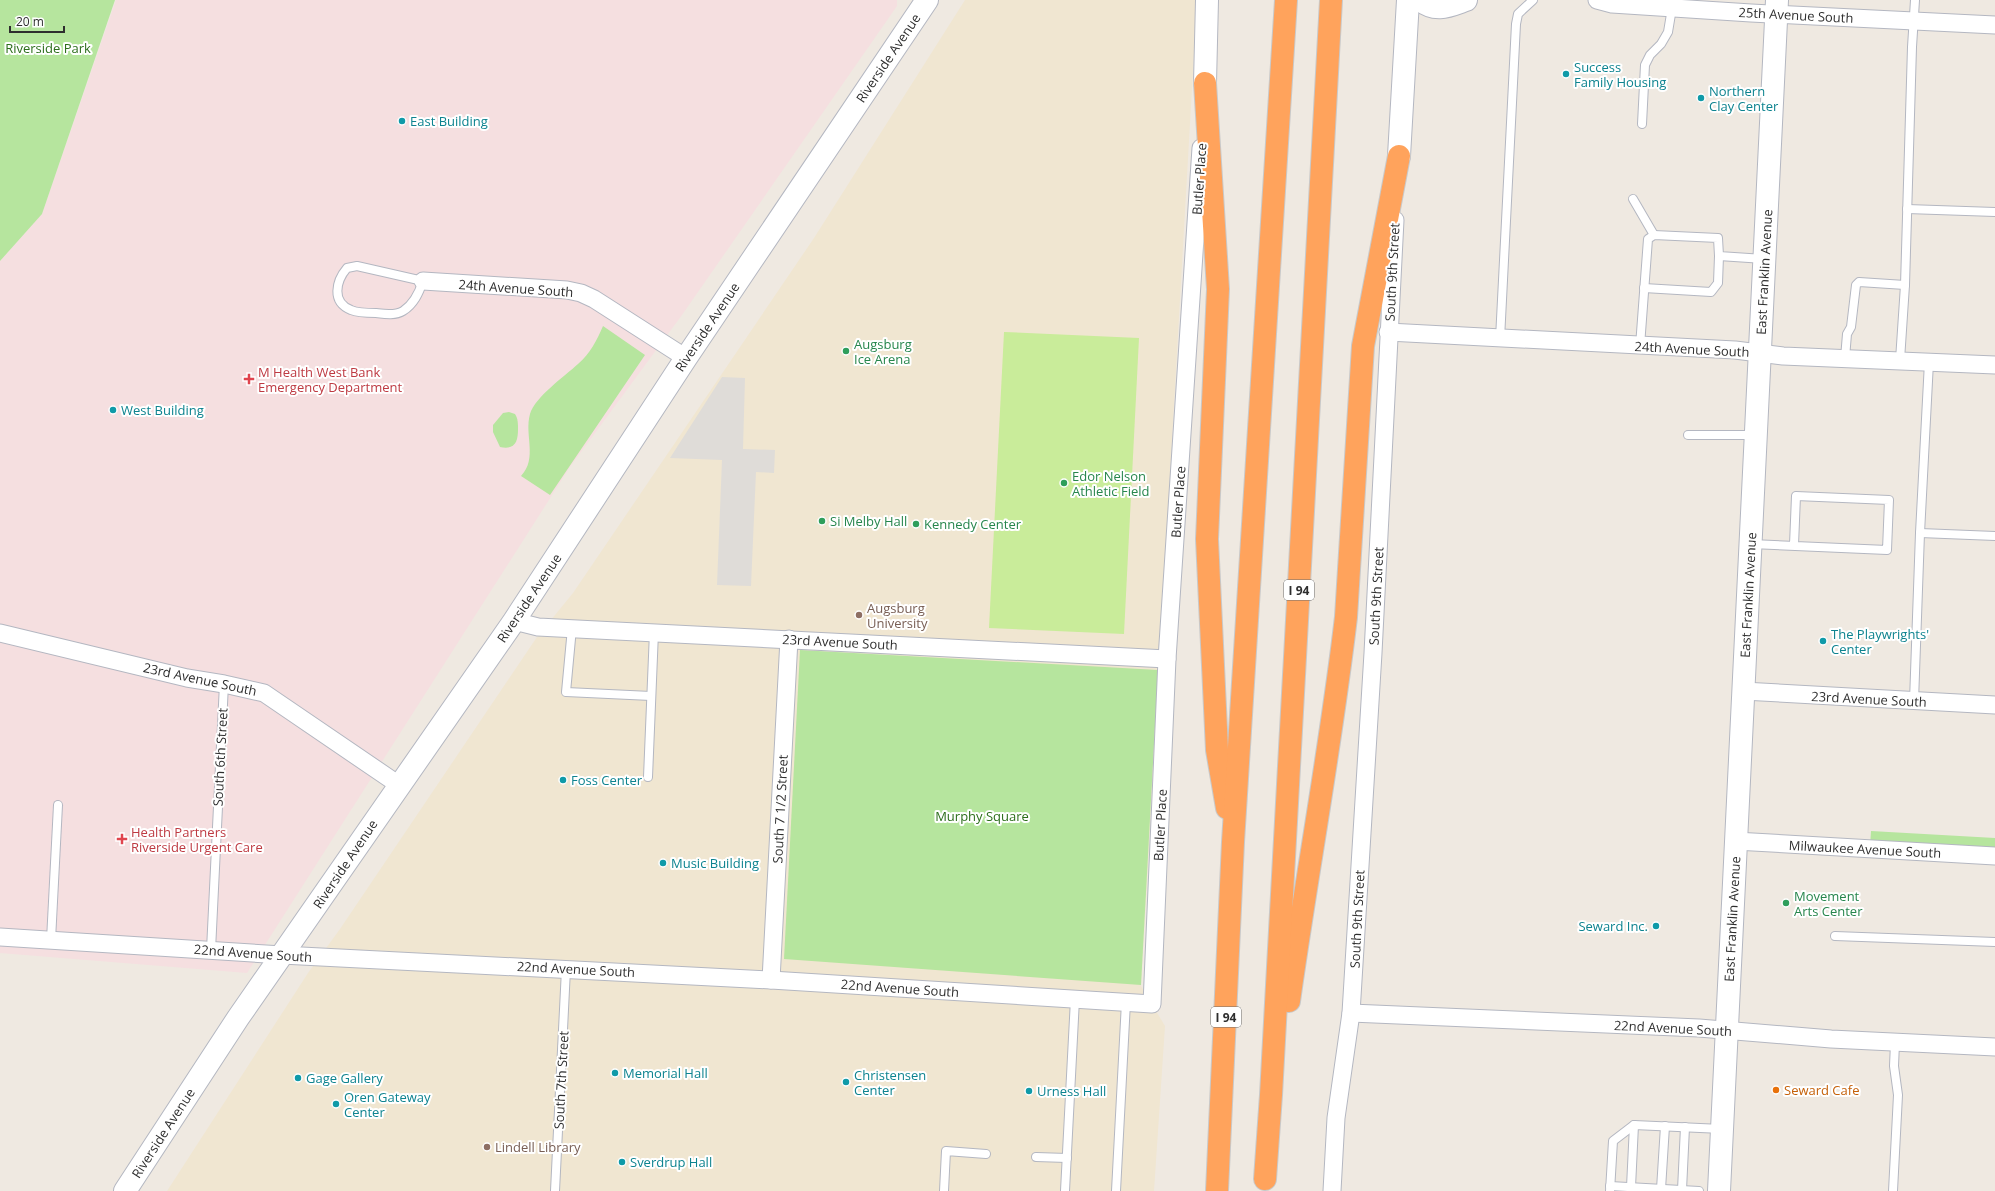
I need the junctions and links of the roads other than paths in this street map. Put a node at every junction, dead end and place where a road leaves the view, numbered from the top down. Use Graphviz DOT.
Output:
graph roads {
  1 [pos="927,0"];
  2 [pos="1207,0"];
  3 [pos="1286,0"];
  4 [pos="1331,0"];
  5 [pos="1408,0"];
  6 [pos="1420,0"];
  7 [pos="1466,0"];
  8 [pos="1533,0"];
  9 [pos="1597,0"];
  10 [pos="1915,0"];
  11 [pos="1777,7"];
  12 [pos="1672,8"];
  13 [pos="1913,20"];
  14 [pos="1995,25"];
  15 [pos="1205,84"];
  16 [pos="1642,124"];
  17 [pos="1399,156"];
  18 [pos="1633,199"];
  19 [pos="1908,209"];
  20 [pos="1995,212"];
  21 [pos="1654,235"];
  22 [pos="1719,256"];
  23 [pos="1764,259"];
  24 [pos="423,281"];
  25 [pos="1905,285"];
  26 [pos="1644,288"];
  27 [pos="1388,332"];
  28 [pos="1500,339"];
  29 [pos="1640,346"];
  30 [pos="1759,353"];
  31 [pos="686,358"];
  32 [pos="1844,358"];
  33 [pos="1900,360"];
  34 [pos="1929,362"];
  35 [pos="1995,365"];
  36 [pos="1688,435"];
  37 [pos="1755,435"];
  38 [pos="1920,533"];
  39 [pos="1995,536"];
  40 [pos="1750,544"];
  41 [pos="1794,545"];
  42 [pos="514,621"];
  43 [pos="572,628"];
  44 [pos="654,632"];
  45 [pos="0,633"];
  46 [pos="789,639"];
  47 [pos="1167,659"];
  48 [pos="224,684"];
  49 [pos="1743,692"];
  50 [pos="651,696"];
  51 [pos="1914,701"];
  52 [pos="1995,705"];
  53 [pos="648,778"];
  54 [pos="399,785"];
  55 [pos="58,805"];
  56 [pos="1735,841"];
  57 [pos="1233,842"];
  58 [pos="1995,856"];
  59 [pos="1835,936"];
  60 [pos="0,937"];
  61 [pos="50,940"];
  62 [pos="1995,942"];
  63 [pos="211,950"];
  64 [pos="282,956"];
  65 [pos="566,969"];
  66 [pos="771,980"];
  67 [pos="1075,999"];
  68 [pos="1126,1002"];
  69 [pos="1152,1004"];
  70 [pos="1351,1013"];
  71 [pos="1727,1031"];
  72 [pos="1895,1043"];
  73 [pos="1995,1047"];
  74 [pos="1634,1125"];
  75 [pos="1665,1126"];
  76 [pos="1685,1127"];
  77 [pos="1722,1129"];
  78 [pos="986,1154"];
  79 [pos="1036,1157"];
  80 [pos="1067,1158"];
  81 [pos="1264,1185"];
  82 [pos="1631,1187"];
  83 [pos="1610,1189"];
  84 [pos="1661,1189"];
  85 [pos="1682,1190"];
  86 [pos="125,1191"];
  87 [pos="555,1191"];
  88 [pos="944,1191"];
  89 [pos="1065,1191"];
  90 [pos="1116,1191"];
  91 [pos="1217,1191"];
  92 [pos="1332,1191"];
  93 [pos="1699,1191"];
  94 [pos="1719,1191"];
  95 [pos="1893,1191"];
  1 -- 31 [label="street, Riverside Avenue"];
  2 -- 15 [label="street, Butler Place"];
  3 -- 57 [label="highway, I 94"];
  4 -- 81 [label="highway, I 94"];
  5 -- 17 [label="street, South 9th Street"];
  6 -- 7 [label="street"];
  8 -- 28 [label="lane"];
  9 -- 12 [label="street, 25th Avenue South"];
  10 -- 13 [label="lane"];
  11 -- 12 [label="street, 25th Avenue South"];
  11 -- 13 [label="street, 25th Avenue South"];
  11 -- 23 [label="street, East Franklin Avenue"];
  12 -- 16 [label="lane"];
  13 -- 14 [label="street, 25th Avenue South"];
  13 -- 19 [label="lane"];
  15 -- 47 [label="street, Butler Place"];
  15 -- 57 [label="highway"];
  17 -- 27 [label="street, South 9th Street"];
  17 -- 81 [label="highway"];
  18 -- 21 [label="lane"];
  19 -- 20 [label="lane"];
  19 -- 25 [label="lane"];
  21 -- 22 [label="lane"];
  21 -- 26 [label="lane"];
  22 -- 23 [label="lane"];
  22 -- 26 [label="lane"];
  23 -- 30 [label="street, East Franklin Avenue"];
  24 -- 24 [label="lane"];
  24 -- 31 [label="street, 24th Avenue South"];
  25 -- 32 [label="lane"];
  25 -- 33 [label="lane"];
  26 -- 29 [label="lane"];
  27 -- 28 [label="street, 24th Avenue South"];
  27 -- 70 [label="street, South 9th Street"];
  28 -- 29 [label="street, 24th Avenue South"];
  29 -- 30 [label="street, 24th Avenue South"];
  30 -- 32 [label="street, 24th Avenue South"];
  30 -- 37 [label="street, East Franklin Avenue"];
  31 -- 42 [label="street, Riverside Avenue"];
  32 -- 33 [label="street, 24th Avenue South"];
  33 -- 34 [label="street, 24th Avenue South"];
  34 -- 35 [label="street, 24th Avenue South"];
  34 -- 38 [label="lane"];
  36 -- 37 [label="lane"];
  37 -- 40 [label="street, East Franklin Avenue"];
  38 -- 39 [label="lane"];
  38 -- 51 [label="lane"];
  40 -- 41 [label="lane"];
  40 -- 49 [label="street, East Franklin Avenue"];
  41 -- 41 [label="lane"];
  42 -- 43 [label="street, 23rd Avenue South"];
  42 -- 54 [label="street, Riverside Avenue"];
  43 -- 44 [label="street, 23rd Avenue South"];
  43 -- 50 [label="lane"];
  44 -- 46 [label="street, 23rd Avenue South"];
  44 -- 50 [label="lane"];
  45 -- 48 [label="street, 23rd Avenue South"];
  46 -- 47 [label="street, 23rd Avenue South"];
  46 -- 66 [label="street, South 7 1/2 Street"];
  47 -- 69 [label="street, Butler Place"];
  48 -- 54 [label="street, 23rd Avenue South"];
  48 -- 63 [label="lane, South 6th Street"];
  49 -- 51 [label="street, 23rd Avenue South"];
  49 -- 56 [label="street, East Franklin Avenue"];
  50 -- 53 [label="lane"];
  51 -- 52 [label="street, 23rd Avenue South"];
  54 -- 64 [label="street, Riverside Avenue"];
  55 -- 61 [label="lane"];
  56 -- 58 [label="street, Milwaukee Avenue South"];
  56 -- 71 [label="street, East Franklin Avenue"];
  57 -- 91 [label="highway, I 94"];
  59 -- 62 [label="lane"];
  60 -- 61 [label="street, 22nd Avenue South"];
  61 -- 63 [label="street, 22nd Avenue South"];
  63 -- 64 [label="street, 22nd Avenue South"];
  64 -- 65 [label="street, 22nd Avenue South"];
  64 -- 86 [label="street, Riverside Avenue"];
  65 -- 66 [label="street, 22nd Avenue South"];
  65 -- 87 [label="lane, South 7th Street"];
  66 -- 67 [label="street, 22nd Avenue South"];
  67 -- 68 [label="street, 22nd Avenue South"];
  67 -- 80 [label="lane"];
  68 -- 69 [label="street, 22nd Avenue South"];
  68 -- 90 [label="lane"];
  70 -- 71 [label="street, 22nd Avenue South"];
  70 -- 92 [label="street, South 9th Street"];
  71 -- 72 [label="street, 22nd Avenue South"];
  71 -- 77 [label="street, East Franklin Avenue"];
  72 -- 73 [label="street, 22nd Avenue South"];
  72 -- 95 [label="lane"];
  74 -- 75 [label="lane"];
  74 -- 82 [label="lane"];
  74 -- 83 [label="lane"];
  75 -- 76 [label="lane"];
  75 -- 84 [label="lane"];
  76 -- 77 [label="lane"];
  76 -- 85 [label="lane"];
  77 -- 94 [label="street, East Franklin Avenue"];
  78 -- 88 [label="lane"];
  79 -- 80 [label="lane"];
  80 -- 89 [label="lane"];
  82 -- 83 [label="lane"];
  82 -- 84 [label="lane"];
  84 -- 85 [label="lane"];
  85 -- 93 [label="lane"];
}
